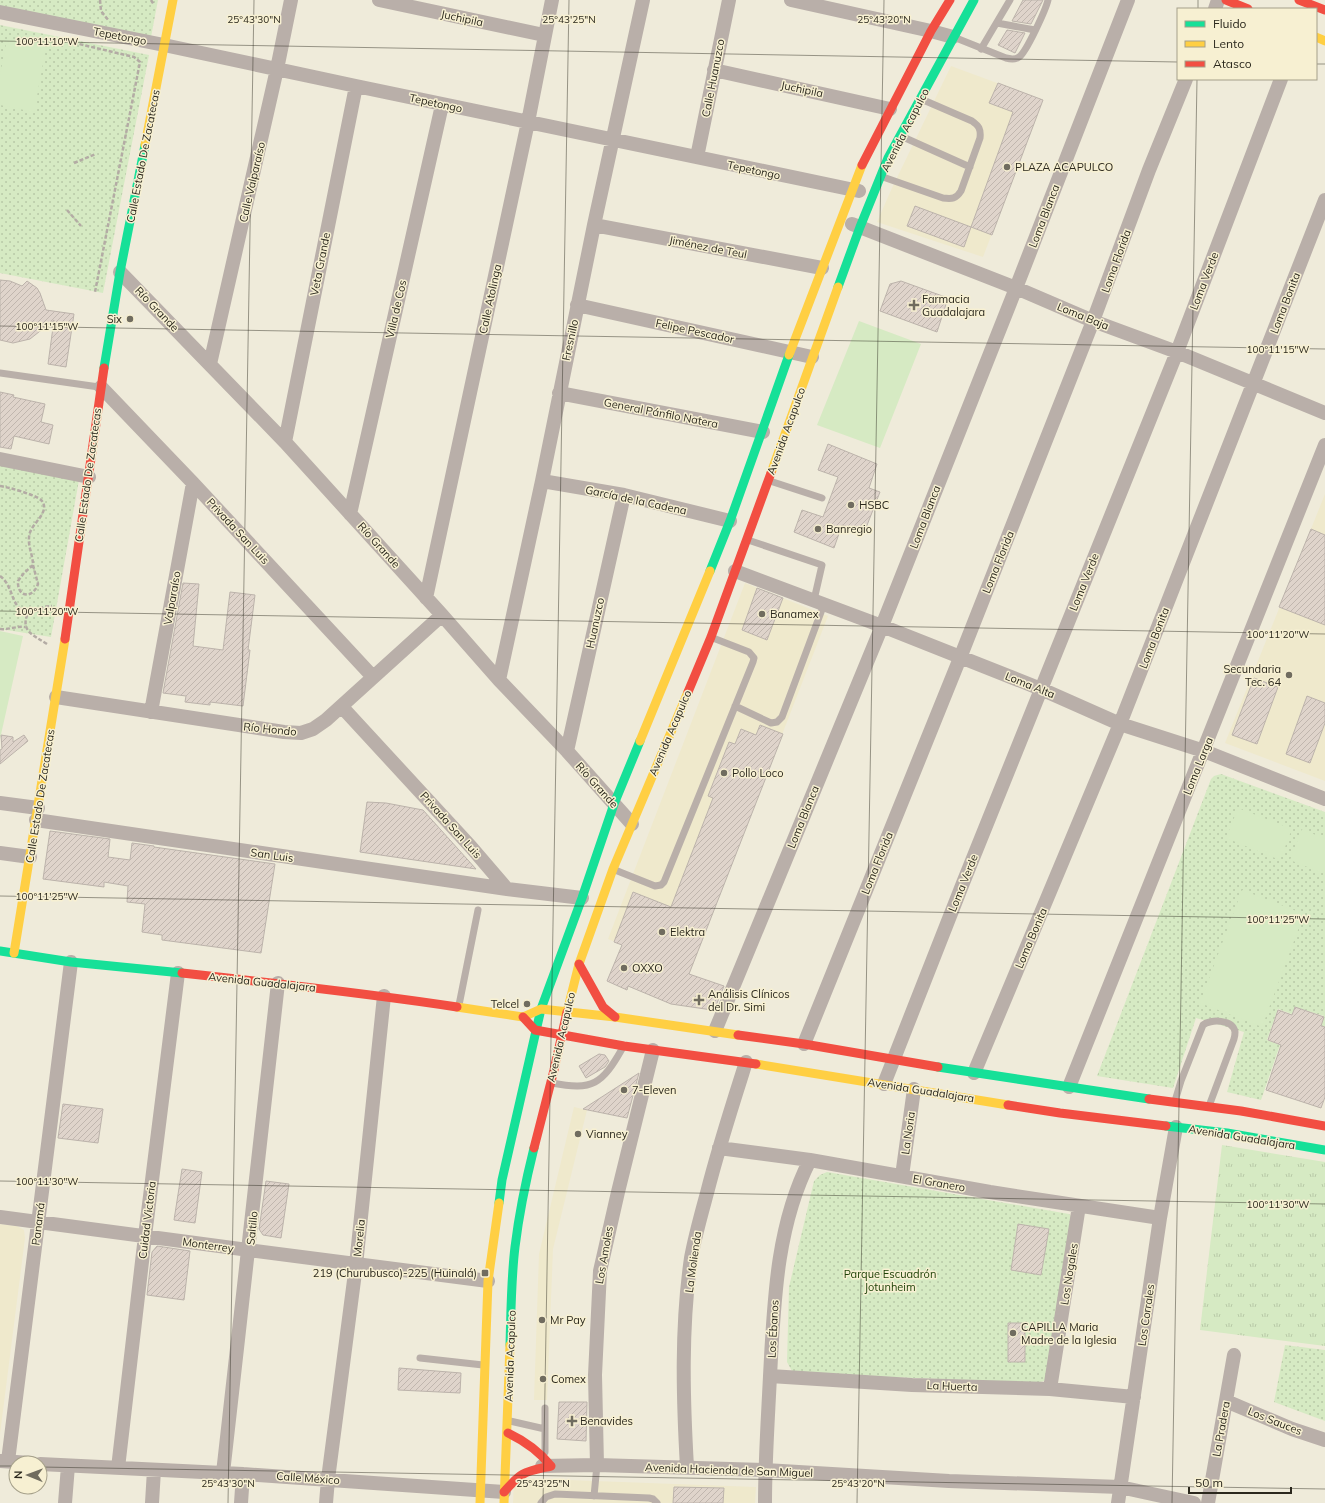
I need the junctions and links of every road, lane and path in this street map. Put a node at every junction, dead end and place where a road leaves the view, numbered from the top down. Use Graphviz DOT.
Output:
graph roads {
  1 [pos="100,0"];
  2 [pos="174,0"];
  3 [pos="291,0"];
  4 [pos="379,0"];
  5 [pos="552,0"];
  6 [pos="643,0"];
  7 [pos="729,0"];
  8 [pos="791,0"];
  9 [pos="950,0"];
  10 [pos="974,0"];
  11 [pos="1010,0"];
  12 [pos="1048,0"];
  13 [pos="1128,0"];
  14 [pos="1226,0"];
  15 [pos="1299,0"];
  16 [pos="1246,8"];
  17 [pos="1325,10"];
  18 [pos="0,12"];
  19 [pos="997,22"];
  20 [pos="114,25"];
  21 [pos="1035,30"];
  22 [pos="932,31"];
  23 [pos="544,35"];
  24 [pos="953,37"];
  25 [pos="60,39"];
  26 [pos="164,45"];
  27 [pos="981,49"];
  28 [pos="277,69"];
  29 [pos="714,70"];
  30 [pos="1186,80"];
  31 [pos="1281,80"];
  32 [pos="356,86"];
  33 [pos="921,98"];
  34 [pos="442,105"];
  35 [pos="890,109"];
  36 [pos="528,122"];
  37 [pos="900,136"];
  38 [pos="612,140"];
  39 [pos="96,154"];
  40 [pos="697,157"];
  41 [pos="74,163"];
  42 [pos="970,166"];
  43 [pos="871,172"];
  44 [pos="852,190"];
  45 [pos="873,195"];
  46 [pos="1325,200"];
  47 [pos="67,210"];
  48 [pos="841,219"];
  49 [pos="594,225"];
  50 [pos="81,226"];
  51 [pos="860,227"];
  52 [pos="822,268"];
  53 [pos="120,272"];
  54 [pos="1016,288"];
  55 [pos="95,292"];
  56 [pos="577,305"];
  57 [pos="1093,321"];
  58 [pos="790,352"];
  59 [pos="1177,352"];
  60 [pos="812,357"];
  61 [pos="210,364"];
  62 [pos="0,373"];
  63 [pos="1253,384"];
  64 [pos="101,387"];
  65 [pos="559,393"];
  66 [pos="1325,413"];
  67 [pos="763,432"];
  68 [pos="285,442"];
  69 [pos="1325,445"];
  70 [pos="0,459"];
  71 [pos="89,477"];
  72 [pos="768,480"];
  73 [pos="542,481"];
  74 [pos="193,483"];
  75 [pos="0,486"];
  76 [pos="624,495"];
  77 [pos="822,498"];
  78 [pos="350,514"];
  79 [pos="730,521"];
  80 [pos="746,539"];
  81 [pos="33,565"];
  82 [pos="735,571"];
  83 [pos="0,576"];
  84 [pos="426,598"];
  85 [pos="819,602"];
  86 [pos="28,613"];
  87 [pos="51,613"];
  88 [pos="442,615"];
  89 [pos="882,626"];
  90 [pos="25,627"];
  91 [pos="0,629"];
  92 [pos="48,636"];
  93 [pos="711,637"];
  94 [pos="960,658"];
  95 [pos="373,676"];
  96 [pos="498,680"];
  97 [pos="1041,689"];
  98 [pos="56,698"];
  99 [pos="735,706"];
  100 [pos="342,707"];
  101 [pos="151,712"];
  102 [pos="1120,724"];
  103 [pos="567,751"];
  104 [pos="1204,751"];
  105 [pos="1325,799"];
  106 [pos="0,803"];
  107 [pos="614,804"];
  108 [pos="37,814"];
  109 [pos="632,824"];
  110 [pos="0,853"];
  111 [pos="30,857"];
  112 [pos="613,869"];
  113 [pos="507,889"];
  114 [pos="582,898"];
  115 [pos="478,910"];
  116 [pos="0,951"];
  117 [pos="14,953"];
  118 [pos="71,962"];
  119 [pos="579,964"];
  120 [pos="178,973"];
  121 [pos="278,983"];
  122 [pos="384,996"];
  123 [pos="458,1007"];
  124 [pos="541,1009"];
  125 [pos="567,1012"];
  126 [pos="523,1017"];
  127 [pos="615,1017"];
  128 [pos="536,1030"];
  129 [pos="715,1031"];
  130 [pos="563,1036"];
  131 [pos="804,1044"];
  132 [pos="624,1046"];
  133 [pos="653,1050"];
  134 [pos="894,1060"];
  135 [pos="746,1062"];
  136 [pos="974,1073"];
  137 [pos="550,1083"];
  138 [pos="884,1084"];
  139 [pos="1069,1087"];
  140 [pos="914,1089"];
  141 [pos="1175,1103"];
  142 [pos="1208,1107"];
  143 [pos="1324,1124"];
  144 [pos="1176,1127"];
  145 [pos="719,1148"];
  146 [pos="1325,1150"];
  147 [pos="810,1160"];
  148 [pos="902,1176"];
  149 [pos="1079,1206"];
  150 [pos="0,1217"];
  151 [pos="1160,1218"];
  152 [pos="38,1222"];
  153 [pos="145,1236"];
  154 [pos="249,1251"];
  155 [pos="356,1265"];
  156 [pos="488,1282"];
  157 [pos="1234,1355"];
  158 [pos="420,1358"];
  159 [pos="486,1365"];
  160 [pos="770,1376"];
  161 [pos="1050,1389"];
  162 [pos="1134,1397"];
  163 [pos="1226,1401"];
  164 [pos="545,1408"];
  165 [pos="508,1421"];
  166 [pos="545,1429"];
  167 [pos="508,1434"];
  168 [pos="1325,1440"];
  169 [pos="4,1461"];
  170 [pos="548,1462"];
  171 [pos="48,1465"];
  172 [pos="596,1465"];
  173 [pos="68,1466"];
  174 [pos="482,1466"];
  175 [pos="505,1466"];
  176 [pos="687,1467"];
  177 [pos="118,1468"];
  178 [pos="154,1470"];
  179 [pos="765,1470"];
  180 [pos="224,1474"];
  181 [pos="243,1474"];
  182 [pos="328,1479"];
  183 [pos="1120,1487"];
  184 [pos="594,1496"];
  185 [pos="480,1497"];
  186 [pos="504,1497"];
  187 [pos="65,1503"];
  188 [pos="152,1503"];
  189 [pos="242,1503"];
  190 [pos="326,1503"];
  191 [pos="541,1503"];
  192 [pos="657,1503"];
  193 [pos="765,1503"];
  194 [pos="1118,1503"];
  195 [pos="1194,1503"];
  196 [pos="1208,1503"];
  1 -- 20 [label="path"];
  2 -- 26 [label="main road, Calle Estado De Zacatecas"];
  3 -- 28 [label="street, Calle Valparaíso"];
  4 -- 23 [label="street, Juchipila"];
  5 -- 23 [label="street, Calle Atolinga"];
  6 -- 38 [label="street, Fresnillo"];
  7 -- 29 [label="street, Calle Huanuzco"];
  8 -- 22 [label="street"];
  9 -- 22 [label="main road, Avenida Acapulco"];
  10 -- 24 [label="main road, Avenida Acapulco"];
  11 -- 19 [label="lane"];
  12 -- 21 [label="lane"];
  13 -- 54 [label="street, Loma Blanca"];
  14 -- 16 [label="main road"];
  15 -- 17 [label="main road"];
  18 -- 26 [label="street, Tepetongo"];
  19 -- 21 [label="lane"];
  19 -- 27 [label="lane"];
  21 -- 27 [label="lane"];
  22 -- 24 [label="street"];
  22 -- 35 [label="main road, Avenida Acapulco"];
  23 -- 36 [label="street, Calle Atolinga"];
  24 -- 27 [label="lane"];
  24 -- 33 [label="main road, Avenida Acapulco"];
  25 -- 55 [label="path"];
  26 -- 28 [label="street, Tepetongo"];
  26 -- 53 [label="main road, Calle Estado De Zacatecas"];
  28 -- 32 [label="street, Tepetongo"];
  28 -- 61 [label="street, Calle Valparaíso"];
  29 -- 35 [label="street, Juchipila"];
  29 -- 40 [label="street, Calle Huanuzco"];
  30 -- 57 [label="street, Loma Florida"];
  31 -- 59 [label="street, Loma Verde"];
  32 -- 34 [label="street, Tepetongo"];
  32 -- 68 [label="street, Veta Grande"];
  33 -- 37 [label="main road, Avenida Acapulco"];
  33 -- 42 [label="lane"];
  34 -- 36 [label="street, Tepetongo"];
  34 -- 78 [label="street, Villa de Cos"];
  35 -- 43 [label="main road, Avenida Acapulco"];
  36 -- 38 [label="street, Tepetongo"];
  36 -- 84 [label="street, Calle Atolinga"];
  37 -- 42 [label="lane"];
  37 -- 43 [label="main road, Avenida Acapulco"];
  38 -- 40 [label="street, Tepetongo"];
  38 -- 49 [label="street, Fresnillo"];
  39 -- 41 [label="path"];
  40 -- 44 [label="street, Tepetongo"];
  42 -- 43 [label="lane"];
  43 -- 44 [label="main road, Avenida Acapulco"];
  43 -- 45 [label="main road, Avenida Acapulco"];
  44 -- 45 [label="street, Tepetongo"];
  44 -- 48 [label="main road, Avenida Acapulco"];
  45 -- 51 [label="main road, Avenida Acapulco"];
  46 -- 63 [label="street, Loma Bonita"];
  47 -- 50 [label="path"];
  48 -- 51 [label="street, Loma Baja"];
  48 -- 52 [label="main road, Avenida Acapulco"];
  49 -- 52 [label="street, Jiménez de Teul"];
  49 -- 56 [label="street, Fresnillo"];
  51 -- 54 [label="street, Loma Baja"];
  51 -- 60 [label="main road, Avenida Acapulco"];
  52 -- 58 [label="main road, Avenida Acapulco"];
  53 -- 61 [label="street, Río Grande"];
  53 -- 64 [label="main road, Calle Estado De Zacatecas"];
  54 -- 57 [label="street, Loma Baja"];
  54 -- 89 [label="street, Loma Blanca"];
  56 -- 58 [label="street, Felipe Pescador"];
  56 -- 65 [label="street, Fresnillo"];
  57 -- 59 [label="street, Loma Baja"];
  57 -- 94 [label="street, Loma Florida"];
  58 -- 60 [label="street, Felipe Pescador"];
  58 -- 67 [label="main road, Avenida Acapulco"];
  59 -- 63 [label="street, Loma Baja"];
  59 -- 97 [label="street, Loma Verde"];
  60 -- 72 [label="main road, Avenida Acapulco"];
  61 -- 68 [label="street, Río Grande"];
  62 -- 64 [label="lane"];
  63 -- 66 [label="street, Loma Baja"];
  63 -- 102 [label="street, Loma Bonita"];
  64 -- 71 [label="main road, Calle Estado De Zacatecas"];
  64 -- 74 [label="street, Privada San Luis"];
  65 -- 67 [label="street, General Pánfilo Natera"];
  65 -- 73 [label="street, Fresnillo"];
  67 -- 79 [label="main road, Avenida Acapulco"];
  68 -- 78 [label="street, Río Grande"];
  69 -- 104 [label="street, Loma Larga"];
  70 -- 71 [label="street"];
  71 -- 98 [label="main road, Calle Estado De Zacatecas"];
  72 -- 77 [label="lane"];
  72 -- 80 [label="main road, Avenida Acapulco"];
  73 -- 76 [label="street, García de la Cadena"];
  73 -- 96 [label="street, Fresnillo"];
  74 -- 95 [label="street, Privada San Luis"];
  74 -- 101 [label="street, Valparaíso"];
  75 -- 81 [label="path"];
  76 -- 79 [label="street, García de la Cadena"];
  76 -- 103 [label="street, Huanuzco"];
  78 -- 84 [label="street, Río Grande"];
  79 -- 107 [label="main road, Avenida Acapulco"];
  80 -- 82 [label="main road, Avenida Acapulco"];
  80 -- 85 [label="lane"];
  81 -- 81 [label="path"];
  82 -- 85 [label="street, Loma Alta"];
  82 -- 93 [label="main road, Avenida Acapulco"];
  83 -- 86 [label="path"];
  84 -- 88 [label="street, Río Grande"];
  85 -- 89 [label="street, Loma Alta"];
  85 -- 99 [label="lane"];
  86 -- 87 [label="path"];
  86 -- 90 [label="path"];
  88 -- 95 [label="street, Río Hondo"];
  88 -- 96 [label="street, Río Grande"];
  89 -- 94 [label="street, Loma Alta"];
  89 -- 129 [label="street, Loma Blanca"];
  90 -- 91 [label="path"];
  90 -- 92 [label="path"];
  93 -- 99 [label="lane"];
  93 -- 109 [label="main road, Avenida Acapulco"];
  94 -- 97 [label="street, Loma Alta"];
  94 -- 131 [label="street, Loma Florida"];
  95 -- 100 [label="street, Río Hondo"];
  96 -- 103 [label="street, Río Grande"];
  97 -- 102 [label="street, Loma Alta"];
  97 -- 134 [label="street, Loma Verde"];
  98 -- 101 [label="street, Río Hondo"];
  98 -- 108 [label="main road, Calle Estado De Zacatecas"];
  99 -- 112 [label="lane"];
  100 -- 101 [label="street, Río Hondo"];
  100 -- 113 [label="street, Privada San Luis"];
  102 -- 104 [label="street, Loma Alta"];
  102 -- 136 [label="street, Loma Bonita"];
  103 -- 107 [label="street, Río Grande"];
  104 -- 105 [label="street, Loma Alta"];
  104 -- 139 [label="street, Loma Larga"];
  106 -- 108 [label="street, San Luis"];
  107 -- 109 [label="street, Río Grande"];
  107 -- 114 [label="main road, Avenida Acapulco"];
  108 -- 111 [label="main road, Calle Estado De Zacatecas"];
  108 -- 113 [label="street, San Luis"];
  109 -- 112 [label="main road, Avenida Acapulco"];
  110 -- 111 [label="street"];
  111 -- 117 [label="main road, Calle Estado De Zacatecas"];
  112 -- 119 [label="main road, Avenida Acapulco"];
  113 -- 114 [label="street"];
  114 -- 124 [label="main road, Avenida Acapulco"];
  115 -- 123 [label="lane"];
  116 -- 117 [label="main road, Avenida Guadalajara"];
  117 -- 118 [label="main road, Avenida Guadalajara"];
  118 -- 120 [label="main road, Avenida Guadalajara"];
  118 -- 152 [label="street, Panamá"];
  119 -- 125 [label="main road, Avenida Acapulco"];
  119 -- 127 [label="main road"];
  120 -- 121 [label="main road, Avenida Guadalajara"];
  120 -- 153 [label="street, Cuidad Victoria"];
  121 -- 122 [label="main road, Avenida Guadalajara"];
  121 -- 154 [label="street, Saltillo"];
  122 -- 123 [label="main road, Avenida Guadalajara"];
  122 -- 155 [label="street, Morelia"];
  123 -- 126 [label="main road, Avenida Guadalajara"];
  124 -- 125 [label="main road"];
  124 -- 126 [label="main road"];
  124 -- 128 [label="main road, Avenida Acapulco"];
  125 -- 127 [label="main road"];
  125 -- 130 [label="main road, Avenida Acapulco"];
  126 -- 128 [label="main road"];
  127 -- 129 [label="main road"];
  128 -- 130 [label="main road, Avenida Guadalajara"];
  128 -- 156 [label="main road, Avenida Acapulco"];
  129 -- 131 [label="main road"];
  130 -- 132 [label="main road, Avenida Guadalajara"];
  130 -- 137 [label="main road, Avenida Acapulco"];
  131 -- 134 [label="main road"];
  132 -- 133 [label="main road, Avenida Guadalajara"];
  132 -- 137 [label="lane"];
  133 -- 135 [label="main road, Avenida Guadalajara"];
  133 -- 172 [label="street, Los Amoles"];
  134 -- 136 [label="main road"];
  134 -- 138 [label="street, Loma Verde"];
  135 -- 138 [label="main road, Avenida Guadalajara"];
  135 -- 145 [label="street, La Molienda"];
  136 -- 139 [label="main road"];
  137 -- 165 [label="main road, Avenida Acapulco"];
  138 -- 140 [label="main road, Avenida Guadalajara"];
  139 -- 141 [label="main road"];
  140 -- 144 [label="main road, Avenida Guadalajara"];
  140 -- 148 [label="street, La Noria"];
  141 -- 142 [label="main road"];
  141 -- 142 [label="lane"];
  142 -- 143 [label="main road"];
  144 -- 146 [label="main road, Avenida Guadalajara"];
  144 -- 151 [label="street, Los Corrales"];
  145 -- 147 [label="street, El Granero"];
  145 -- 176 [label="street, La Molienda"];
  147 -- 148 [label="street, El Granero"];
  147 -- 160 [label="street, Los Ébanos"];
  148 -- 149 [label="street, El Granero"];
  149 -- 151 [label="street, El Granero"];
  149 -- 161 [label="street, Los Nogales"];
  150 -- 152 [label="street, Monterrey"];
  151 -- 162 [label="street, Los Corrales"];
  152 -- 153 [label="street, Monterrey"];
  152 -- 169 [label="street, Panamá"];
  153 -- 154 [label="street, Monterrey"];
  153 -- 177 [label="street, Cuidad Victoria"];
  154 -- 155 [label="street, Monterrey"];
  154 -- 180 [label="street, Saltillo"];
  155 -- 156 [label="street, Monterrey"];
  155 -- 182 [label="street, Morelia"];
  156 -- 159 [label="main road, Avenida Acapulco"];
  157 -- 163 [label="street, La Pradera"];
  158 -- 159 [label="lane"];
  159 -- 174 [label="main road, Avenida Acapulco"];
  160 -- 161 [label="street, La Huerta"];
  160 -- 179 [label="street, Los Ébanos"];
  161 -- 162 [label="street, La Huerta"];
  162 -- 183 [label="street, Los Corrales"];
  163 -- 168 [label="street, Los Sauces"];
  163 -- 196 [label="street, La Pradera"];
  164 -- 166 [label="lane"];
  165 -- 166 [label="lane"];
  165 -- 167 [label="main road, Avenida Acapulco"];
  166 -- 170 [label="lane"];
  167 -- 170 [label="main road"];
  167 -- 175 [label="main road, Avenida Acapulco"];
  170 -- 172 [label="street, Avenida Hacienda de San Miguel"];
  170 -- 175 [label="street, Avenida Hacienda de San Miguel"];
  170 -- 186 [label="main road"];
  171 -- 173 [label="street, Calle México"];
  172 -- 176 [label="street, Avenida Hacienda de San Miguel"];
  172 -- 184 [label="lane"];
  173 -- 177 [label="street, Calle México"];
  173 -- 187 [label="street"];
  174 -- 175 [label="street, Avenida Hacienda de San Miguel"];
  174 -- 185 [label="main road, Avenida Acapulco"];
  175 -- 186 [label="main road, Avenida Acapulco"];
  176 -- 179 [label="street, Avenida Hacienda de San Miguel"];
  177 -- 178 [label="street, Calle México"];
  178 -- 180 [label="street, Calle México"];
  178 -- 188 [label="street"];
  179 -- 183 [label="street, Avenida Hacienda de San Miguel"];
  179 -- 193 [label="street, Los Ébanos"];
  180 -- 181 [label="street, Calle México"];
  181 -- 182 [label="street, Calle México"];
  181 -- 189 [label="street"];
  182 -- 185 [label="street, Calle México"];
  182 -- 190 [label="street, Morelia"];
  183 -- 194 [label="street, Los Corrales"];
  183 -- 195 [label="street, Avenida Hacienda de San Miguel"];
  184 -- 191 [label="lane"];
  184 -- 192 [label="lane"];
  185 -- 186 [label="street, Calle México"];
}
